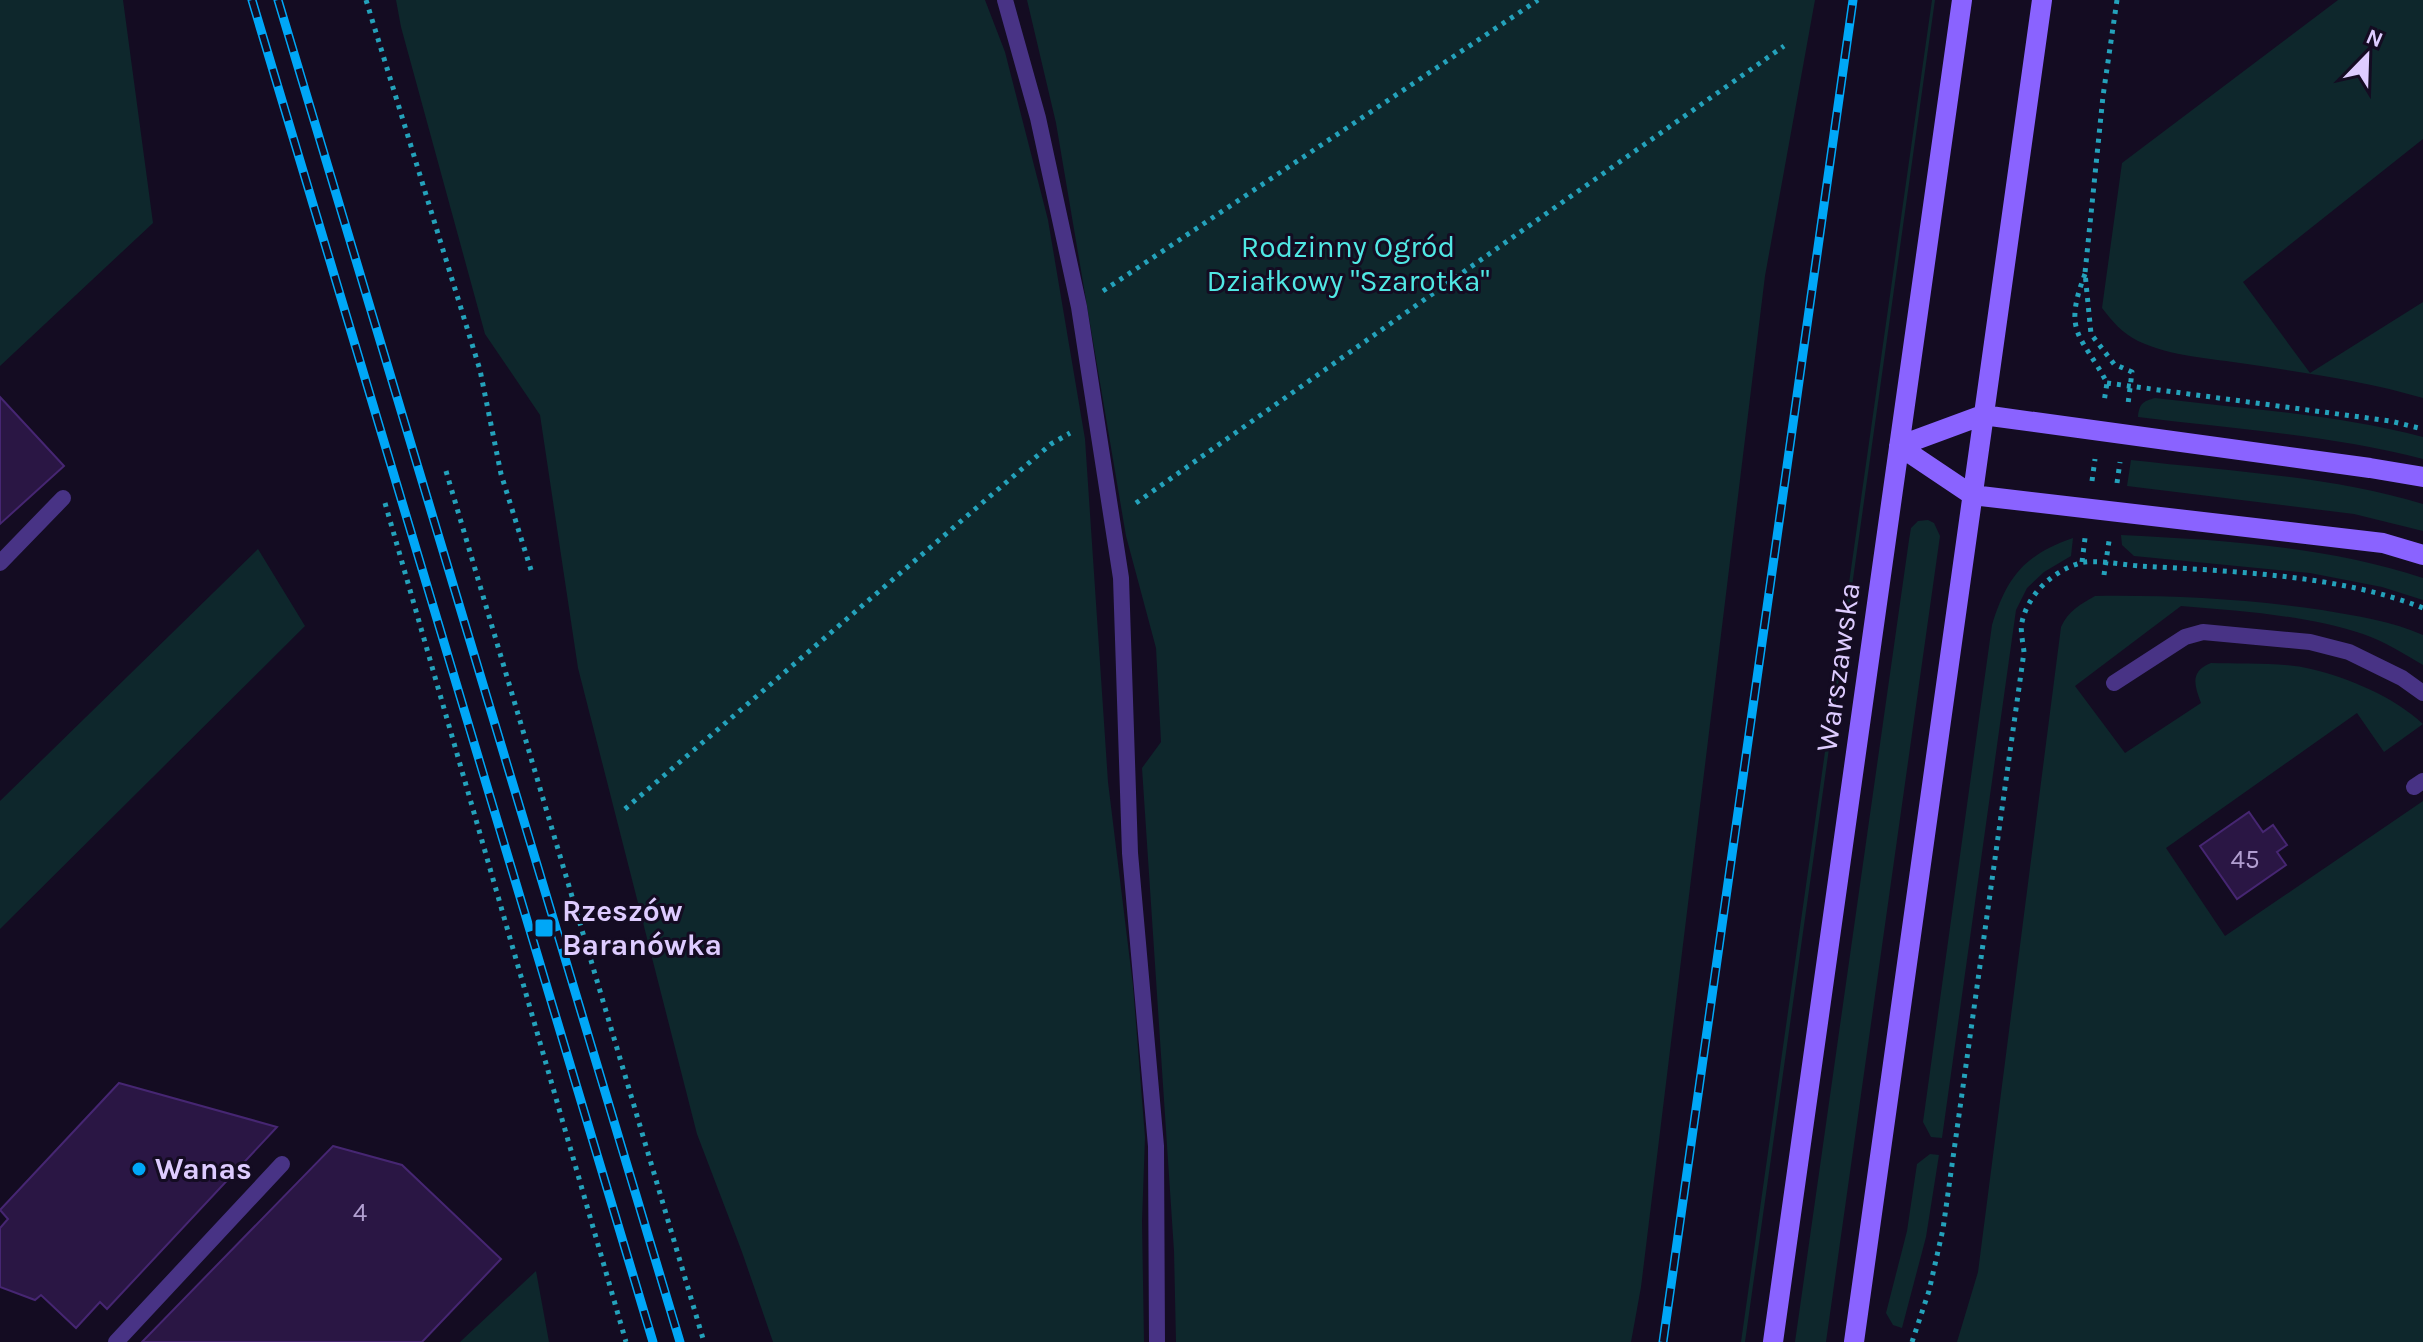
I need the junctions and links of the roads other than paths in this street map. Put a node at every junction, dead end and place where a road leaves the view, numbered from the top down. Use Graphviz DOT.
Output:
graph roads {
  1 [pos="1005,0"];
  2 [pos="1962,0"];
  3 [pos="2042,0"];
  4 [pos="1983,415"];
  5 [pos="1899,446"];
  6 [pos="2423,477"];
  7 [pos="1972,495"];
  8 [pos="63,498"];
  9 [pos="2423,555"];
  10 [pos="0,563"];
  11 [pos="2114,683"];
  12 [pos="2423,693"];
  13 [pos="282,1164"];
  14 [pos="116,1342"];
  15 [pos="1157,1342"];
  16 [pos="1773,1342"];
  17 [pos="1854,1342"];
  1 -- 15 [label="lane"];
  2 -- 5 [label="main road, Warszawska"];
  3 -- 4 [label="main road"];
  4 -- 5 [label="main road"];
  4 -- 6 [label="main road"];
  4 -- 7 [label="main road"];
  5 -- 7 [label="main road"];
  5 -- 16 [label="main road, Warszawska"];
  7 -- 9 [label="main road"];
  7 -- 17 [label="main road"];
  8 -- 10 [label="lane"];
  11 -- 12 [label="lane"];
  13 -- 14 [label="lane"];
}
